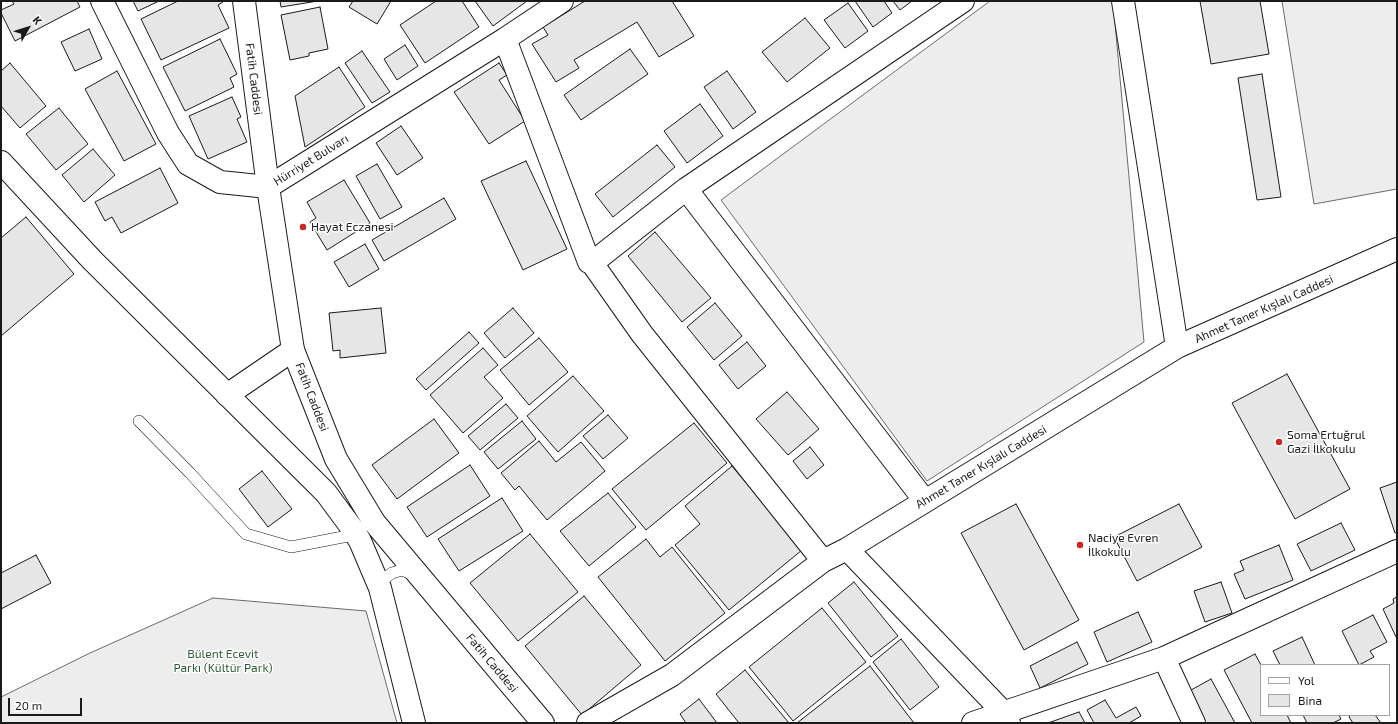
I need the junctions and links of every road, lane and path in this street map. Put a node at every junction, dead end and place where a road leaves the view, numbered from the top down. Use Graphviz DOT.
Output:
graph roads {
  1 [pos="102,1"];
  2 [pos="244,1"];
  3 [pos="562,1"];
  4 [pos="963,1"];
  5 [pos="1124,1"];
  6 [pos="505,39"];
  7 [pos="1,162"];
  8 [pos="268,187"];
  9 [pos="686,189"];
  10 [pos="1397,249"];
  11 [pos="592,263"];
  12 [pos="1177,347"];
  13 [pos="293,350"];
  14 [pos="226,395"];
  15 [pos="139,421"];
  16 [pos="925,501"];
  17 [pos="354,531"];
  18 [pos="847,549"];
  19 [pos="1397,551"];
  20 [pos="823,561"];
  21 [pos="420,577"];
  22 [pos="380,588"];
  23 [pos="1164,658"];
  24 [pos="1007,718"];
  25 [pos="414,723"];
  26 [pos="543,723"];
  27 [pos="588,723"];
  28 [pos="973,723"];
  29 [pos="1194,723"];
  1 -- 8 [label="street, Hürriyet Bulvarı"];
  2 -- 8 [label="street, Fatih Caddesi"];
  3 -- 6 [label="street, Hürriyet Bulvarı"];
  4 -- 9 [label="street"];
  5 -- 12 [label="street"];
  6 -- 8 [label="street, Hürriyet Bulvarı"];
  6 -- 11 [label="street"];
  7 -- 14 [label="street"];
  8 -- 13 [label="street, Fatih Caddesi"];
  9 -- 11 [label="street"];
  9 -- 16 [label="street"];
  10 -- 12 [label="street, Ahmet Taner Kışlalı Caddesi"];
  11 -- 20 [label="street"];
  12 -- 16 [label="street, Ahmet Taner Kışlalı Caddesi"];
  13 -- 14 [label="street"];
  13 -- 21 [label="street, Fatih Caddesi"];
  14 -- 17 [label="street"];
  15 -- 17 [label="lane"];
  16 -- 18 [label="street, Ahmet Taner Kışlalı Caddesi"];
  17 -- 22 [label="street"];
  18 -- 20 [label="street, Ahmet Taner Kışlalı Caddesi"];
  18 -- 24 [label="street"];
  19 -- 23 [label="street"];
  20 -- 27 [label="street, Ahmet Taner Kışlalı Caddesi"];
  21 -- 22 [label="lane"];
  21 -- 26 [label="street, Fatih Caddesi"];
  22 -- 25 [label="street"];
  23 -- 24 [label="street"];
  23 -- 29 [label="street"];
  24 -- 28 [label="street"];
}
